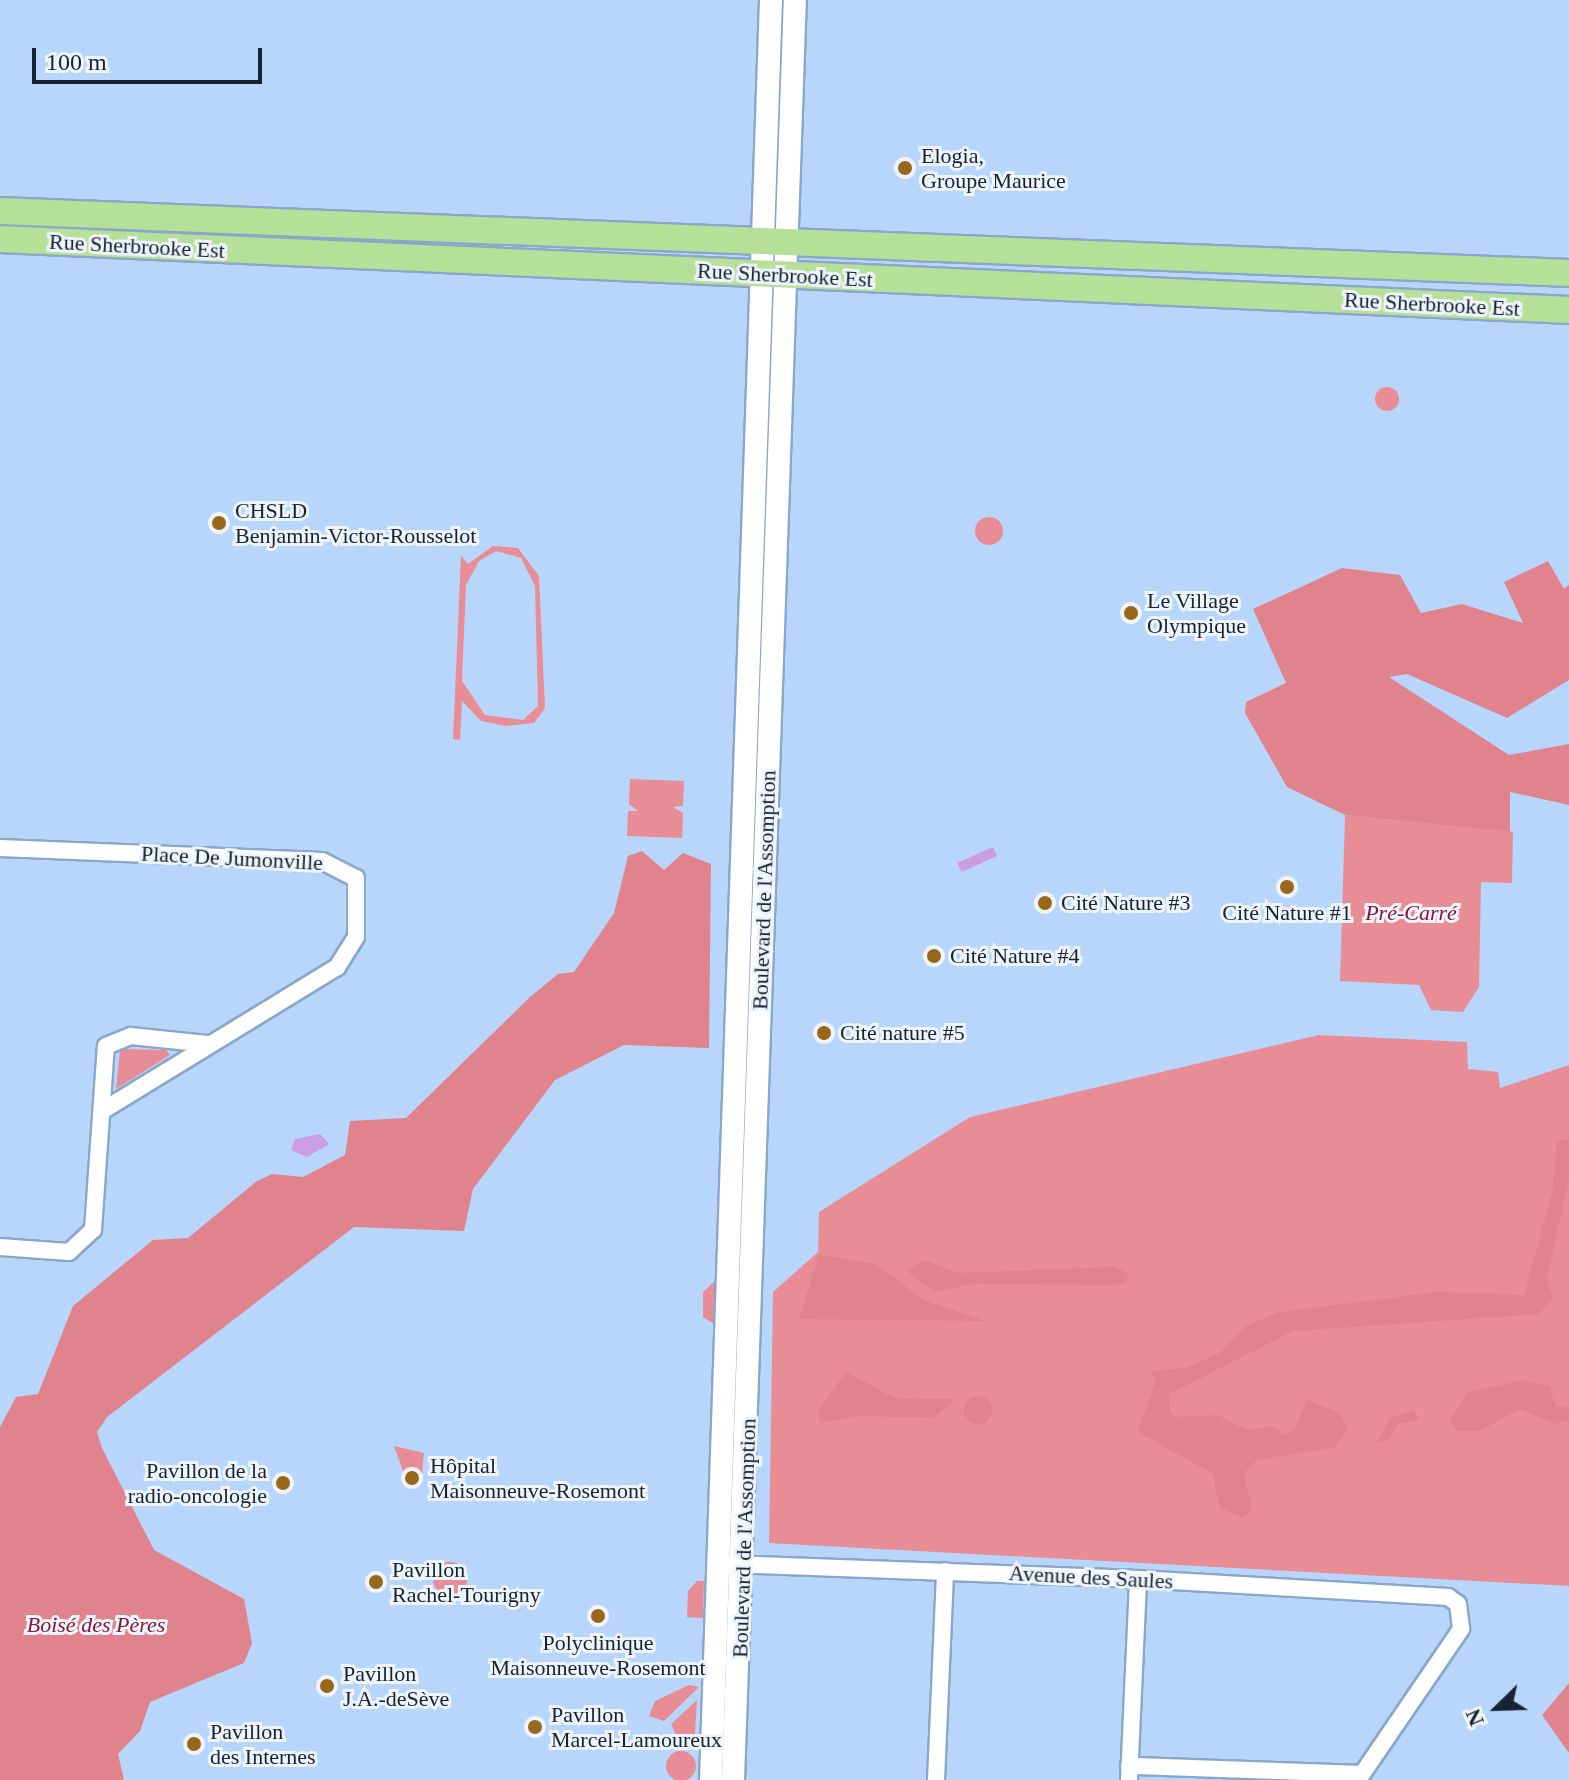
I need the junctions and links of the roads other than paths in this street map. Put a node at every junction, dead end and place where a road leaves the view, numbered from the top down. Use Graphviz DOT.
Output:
graph roads {
  1 [pos="771,0"];
  2 [pos="795,0"];
  3 [pos="764,149"];
  4 [pos="788,149"];
  5 [pos="0,211"];
  6 [pos="0,239"];
  7 [pos="772,245"];
  8 [pos="1569,273"];
  9 [pos="771,274"];
  10 [pos="1569,310"];
  11 [pos="0,848"];
  12 [pos="209,1044"];
  13 [pos="102,1111"];
  14 [pos="0,1247"];
  15 [pos="721,1563"];
  16 [pos="744,1564"];
  17 [pos="945,1571"];
  18 [pos="1138,1579"];
  19 [pos="1129,1773"];
  20 [pos="711,1780"];
  21 [pos="733,1780"];
  22 [pos="936,1780"];
  1 -- 3 [label="street, Boulevard de l'Assomption"];
  2 -- 4 [label="street, Boulevard de l'Assomption"];
  3 -- 4 [label="street"];
  3 -- 7 [label="street, Boulevard de l'Assomption"];
  4 -- 7 [label="street, Boulevard de l'Assomption"];
  5 -- 7 [label="main road, Rue Sherbrooke Est"];
  6 -- 9 [label="main road, Rue Sherbrooke Est"];
  7 -- 8 [label="main road, Rue Sherbrooke Est"];
  7 -- 9 [label="street, Boulevard de l'Assomption"];
  9 -- 10 [label="main road, Rue Sherbrooke Est"];
  9 -- 15 [label="street, Boulevard de l'Assomption"];
  9 -- 16 [label="street, Boulevard de l'Assomption"];
  11 -- 12 [label="street, Place De Jumonville"];
  12 -- 13 [label="street, Place De Jumonville"];
  12 -- 13 [label="street"];
  13 -- 14 [label="street"];
  15 -- 16 [label="street, Avenue des Saules"];
  15 -- 20 [label="street, Boulevard de l'Assomption"];
  16 -- 17 [label="street, Avenue des Saules"];
  16 -- 21 [label="street, Boulevard de l'Assomption"];
  17 -- 18 [label="street, Avenue des Saules"];
  17 -- 22 [label="street"];
  18 -- 19 [label="street"];
  18 -- 19 [label="street, Avenue des Saules"];
}
